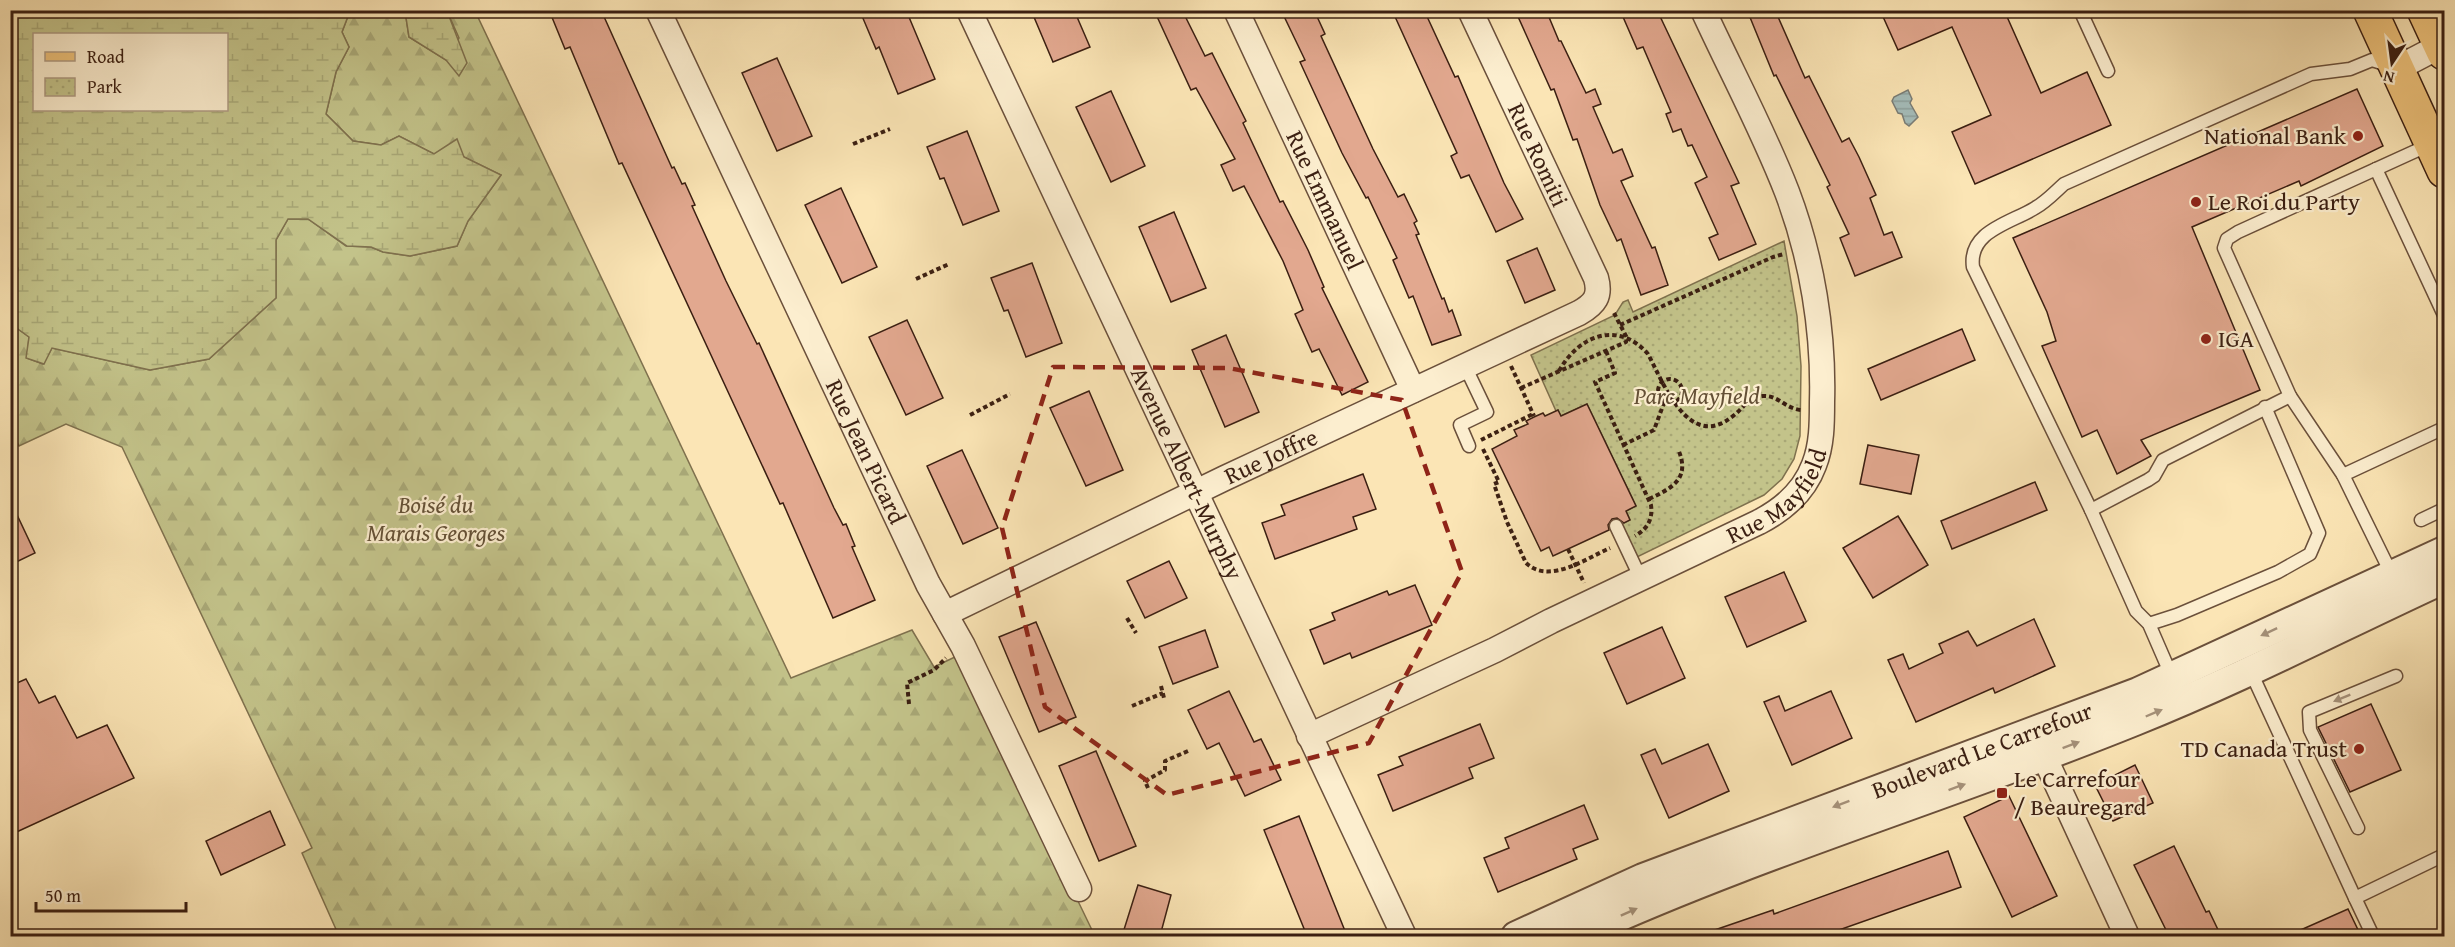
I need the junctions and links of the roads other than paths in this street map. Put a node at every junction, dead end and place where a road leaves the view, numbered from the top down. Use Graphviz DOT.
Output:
graph roads {
  1 [pos="658,10"];
  2 [pos="969,10"];
  3 [pos="1236,10"];
  4 [pos="1470,10"];
  5 [pos="1703,10"];
  6 [pos="2080,10"];
  7 [pos="2370,10"];
  8 [pos="2424,10"];
  9 [pos="2443,48"];
  10 [pos="2398,68"];
  11 [pos="2108,71"];
  12 [pos="2438,157"];
  13 [pos="2376,169"];
  14 [pos="1605,306"];
  15 [pos="2445,315"];
  16 [pos="1466,366"];
  17 [pos="1413,390"];
  18 [pos="2290,396"];
  19 [pos="2265,407"];
  20 [pos="2445,428"];
  21 [pos="1469,446"];
  22 [pos="2343,475"];
  23 [pos="1194,493"];
  24 [pos="2445,509"];
  25 [pos="2091,510"];
  26 [pos="2421,519"];
  27 [pos="1616,526"];
  28 [pos="2445,551"];
  29 [pos="1641,579"];
  30 [pos="2445,579"];
  31 [pos="2397,587"];
  32 [pos="945,614"];
  33 [pos="2148,624"];
  34 [pos="2244,658"];
  35 [pos="2396,676"];
  36 [pos="2178,688"];
  37 [pos="1309,736"];
  38 [pos="2038,744"];
  39 [pos="2358,828"];
  40 [pos="2445,855"];
  41 [pos="1079,889"];
  42 [pos="2355,898"];
  43 [pos="1404,936"];
  44 [pos="1515,936"];
  45 [pos="1576,936"];
  46 [pos="2127,936"];
  47 [pos="2373,936"];
  1 -- 32 [label="street, Rue Jean Picard"];
  2 -- 23 [label="street, Avenue Albert-Murphy"];
  3 -- 17 [label="street, Rue Emmanuel"];
  4 -- 14 [label="street, Rue Romiti"];
  5 -- 29 [label="street, Rue Mayfield"];
  6 -- 11 [label="lane"];
  7 -- 10 [label="main road"];
  8 -- 9 [label="main road"];
  9 -- 10 [label="street"];
  10 -- 12 [label="main road"];
  10 -- 25 [label="lane"];
  12 -- 13 [label="lane"];
  13 -- 15 [label="lane"];
  13 -- 18 [label="lane"];
  14 -- 16 [label="street, Rue Joffre"];
  16 -- 17 [label="street, Rue Joffre"];
  16 -- 21 [label="lane"];
  17 -- 23 [label="street, Rue Joffre"];
  18 -- 19 [label="lane"];
  18 -- 22 [label="lane"];
  19 -- 25 [label="lane"];
  19 -- 33 [label="lane"];
  20 -- 22 [label="lane"];
  22 -- 31 [label="lane"];
  23 -- 32 [label="street, Rue Joffre"];
  23 -- 37 [label="street, Avenue Albert-Murphy"];
  24 -- 26 [label="lane"];
  25 -- 33 [label="lane"];
  27 -- 29 [label="lane"];
  28 -- 31 [label="street, Boulevard Le Carrefour"];
  29 -- 37 [label="street, Rue Mayfield"];
  30 -- 31 [label="street, Boulevard Le Carrefour"];
  31 -- 34 [label="street, Boulevard Le Carrefour"];
  32 -- 41 [label="street, Rue Jean Picard"];
  33 -- 36 [label="lane"];
  34 -- 36 [label="street, Boulevard Le Carrefour"];
  34 -- 42 [label="lane"];
  35 -- 39 [label="lane, one-way"];
  36 -- 38 [label="street, Boulevard Le Carrefour"];
  37 -- 43 [label="street, Avenue Albert-Murphy"];
  38 -- 44 [label="street, Boulevard Le Carrefour, one-way"];
  45 -- 38 [label="street, Boulevard Le Carrefour, one-way"];
  38 -- 46 [label="street"];
  40 -- 42 [label="lane"];
  42 -- 47 [label="lane"];
}
